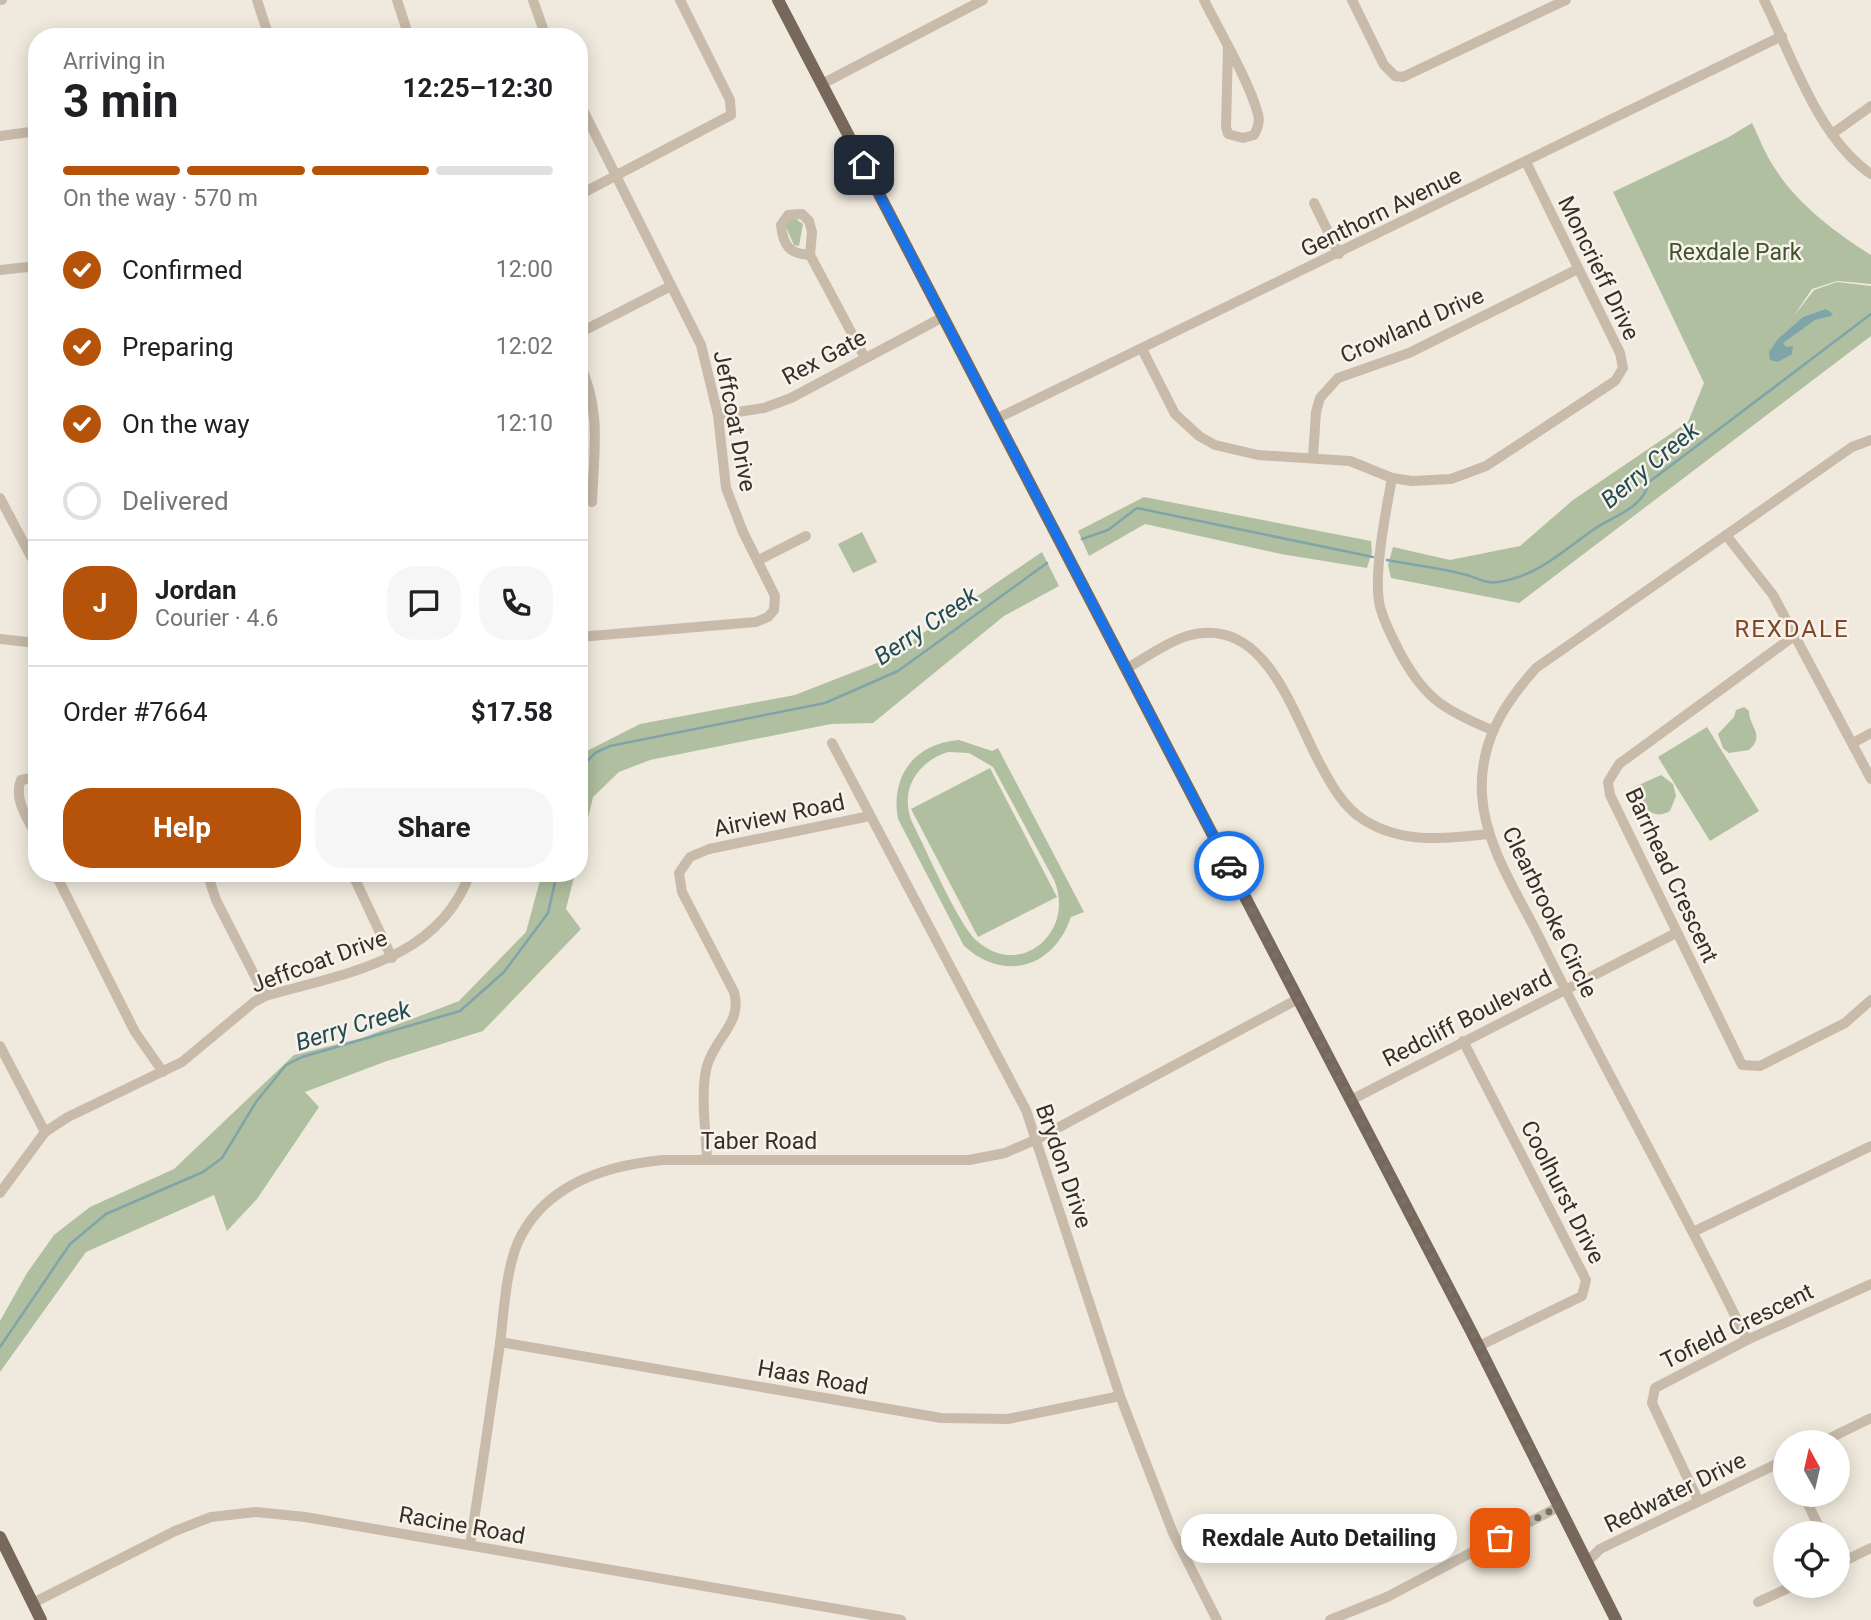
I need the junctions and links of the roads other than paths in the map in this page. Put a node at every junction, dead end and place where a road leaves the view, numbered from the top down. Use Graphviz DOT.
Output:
graph roads {
  1 [pos="257,0"];
  2 [pos="397,0"];
  3 [pos="533,0"];
  4 [pos="680,0"];
  5 [pos="778,0"];
  6 [pos="984,0"];
  7 [pos="1204,0"];
  8 [pos="1352,0"];
  9 [pos="1566,0"];
  10 [pos="1764,0"];
  11 [pos="266,28"];
  12 [pos="406,28"];
  13 [pos="543,28"];
  14 [pos="1782,36"];
  15 [pos="1228,48"];
  16 [pos="822,84"];
  17 [pos="1871,106"];
  18 [pos="588,119"];
  19 [pos="28,132"];
  20 [pos="1832,134"];
  21 [pos="0,135"];
  22 [pos="1526,162"];
  23 [pos="1871,174"];
  24 [pos="618,175"];
  25 [pos="588,190"];
  26 [pos="1314,203"];
  27 [pos="1339,254"];
  28 [pos="810,255"];
  29 [pos="28,267"];
  30 [pos="1578,269"];
  31 [pos="0,270"];
  32 [pos="671,286"];
  33 [pos="943,317"];
  34 [pos="588,328"];
  35 [pos="1142,349"];
  36 [pos="865,358"];
  37 [pos="588,381"];
  38 [pos="718,415"];
  39 [pos="996,419"];
  40 [pos="1871,440"];
  41 [pos="1313,457"];
  42 [pos="1392,478"];
  43 [pos="0,498"];
  44 [pos="592,502"];
  45 [pos="1726,535"];
  46 [pos="806,536"];
  47 [pos="28,551"];
  48 [pos="759,560"];
  49 [pos="1794,636"];
  50 [pos="588,637"];
  51 [pos="0,639"];
  52 [pos="28,642"];
  53 [pos="1126,669"];
  54 [pos="1492,730"];
  55 [pos="1871,733"];
  56 [pos="832,743"];
  57 [pos="1853,743"];
  58 [pos="28,779"];
  59 [pos="1871,779"];
  60 [pos="870,816"];
  61 [pos="28,818"];
  62 [pos="1488,834"];
  63 [pos="60,882"];
  64 [pos="210,882"];
  65 [pos="356,882"];
  66 [pos="465,882"];
  67 [pos="1676,933"];
  68 [pos="392,958"];
  69 [pos="1565,989"];
  70 [pos="265,996"];
  71 [pos="1298,999"];
  72 [pos="1871,1000"];
  73 [pos="1463,1041"];
  74 [pos="0,1045"];
  75 [pos="163,1072"];
  76 [pos="1351,1100"];
  77 [pos="45,1132"];
  78 [pos="1037,1139"];
  79 [pos="1871,1146"];
  80 [pos="707,1160"];
  81 [pos="0,1193"];
  82 [pos="1695,1231"];
  83 [pos="1871,1284"];
  84 [pos="1747,1340"];
  85 [pos="500,1342"];
  86 [pos="1479,1346"];
  87 [pos="1120,1396"];
  88 [pos="1871,1418"];
  89 [pos="1846,1430"];
  90 [pos="1773,1466"];
  91 [pos="1698,1500"];
  92 [pos="1558,1507"];
  93 [pos="0,1537"];
  94 [pos="470,1545"];
  95 [pos="1871,1548"];
  96 [pos="1850,1558"];
  97 [pos="1586,1563"];
  98 [pos="1773,1595"];
  99 [pos="1758,1602"];
  100 [pos="33,1603"];
  101 [pos="41,1620"];
  102 [pos="901,1620"];
  103 [pos="1217,1620"];
  104 [pos="1330,1620"];
  105 [pos="1616,1620"];
  1 -- 11 [label="street"];
  2 -- 12 [label="street"];
  3 -- 13 [label="street"];
  4 -- 24 [label="street"];
  5 -- 16 [label="main road"];
  6 -- 16 [label="street"];
  7 -- 15 [label="street"];
  8 -- 9 [label="street"];
  10 -- 14 [label="street"];
  14 -- 20 [label="street"];
  14 -- 22 [label="street, Genthorn Avenue"];
  15 -- 15 [label="street"];
  16 -- 33 [label="main road"];
  17 -- 20 [label="street"];
  18 -- 24 [label="street, Jeffcoat Drive"];
  19 -- 21 [label="street"];
  20 -- 23 [label="street"];
  22 -- 27 [label="street, Genthorn Avenue"];
  22 -- 30 [label="street, Moncrieff Drive"];
  24 -- 25 [label="street"];
  24 -- 32 [label="street, Jeffcoat Drive"];
  26 -- 27 [label="street"];
  27 -- 35 [label="street, Genthorn Avenue"];
  28 -- 36 [label="street"];
  29 -- 31 [label="street"];
  30 -- 41 [label="street, Crowland Drive"];
  30 -- 42 [label="street, Moncrieff Drive"];
  32 -- 34 [label="street"];
  32 -- 38 [label="street, Jeffcoat Drive"];
  33 -- 36 [label="street, Rex Gate"];
  33 -- 39 [label="main road"];
  35 -- 39 [label="street, Genthorn Avenue"];
  35 -- 41 [label="street, Moncrieff Drive"];
  36 -- 38 [label="street, Rex Gate"];
  37 -- 44 [label="street"];
  38 -- 48 [label="street, Jeffcoat Drive"];
  39 -- 53 [label="main road"];
  40 -- 45 [label="street, Clearbrooke Circle"];
  41 -- 42 [label="street, Moncrieff Drive"];
  42 -- 54 [label="street"];
  43 -- 47 [label="street"];
  45 -- 49 [label="street"];
  45 -- 54 [label="street, Clearbrooke Circle"];
  46 -- 48 [label="street"];
  48 -- 50 [label="street, Jeffcoat Drive"];
  49 -- 57 [label="street"];
  49 -- 67 [label="street, Barrhead Crescent"];
  51 -- 52 [label="street"];
  53 -- 62 [label="street"];
  53 -- 71 [label="main road"];
  54 -- 62 [label="street, Clearbrooke Circle"];
  55 -- 57 [label="street"];
  56 -- 60 [label="street, Brydon Drive"];
  57 -- 59 [label="street"];
  58 -- 61 [label="street"];
  60 -- 78 [label="street, Brydon Drive"];
  60 -- 80 [label="street, Airview Road"];
  62 -- 69 [label="street, Clearbrooke Circle"];
  63 -- 75 [label="street"];
  64 -- 70 [label="street"];
  65 -- 68 [label="street"];
  66 -- 68 [label="street, Jeffcoat Drive"];
  67 -- 69 [label="street, Redcliff Boulevard"];
  67 -- 72 [label="street, Barrhead Crescent"];
  68 -- 70 [label="street, Jeffcoat Drive"];
  69 -- 73 [label="street, Redcliff Boulevard"];
  69 -- 82 [label="street, Clearbrooke Circle"];
  70 -- 75 [label="street, Jeffcoat Drive"];
  71 -- 76 [label="main road"];
  71 -- 78 [label="street, Taber Road"];
  73 -- 76 [label="street, Redcliff Boulevard"];
  73 -- 86 [label="street, Coolhurst Drive"];
  74 -- 77 [label="street"];
  75 -- 77 [label="street, Jeffcoat Drive"];
  76 -- 86 [label="main road"];
  77 -- 81 [label="street, Jeffcoat Drive"];
  78 -- 80 [label="street, Taber Road"];
  78 -- 87 [label="street, Brydon Drive"];
  79 -- 82 [label="street"];
  80 -- 85 [label="street, Taber Road"];
  82 -- 84 [label="street, Clearbrooke Circle"];
  83 -- 84 [label="street, Tofield Crescent"];
  84 -- 91 [label="street, Tofield Crescent"];
  85 -- 87 [label="street, Haas Road"];
  85 -- 94 [label="street, Taber Road"];
  86 -- 92 [label="main road"];
  87 -- 103 [label="street, Brydon Drive"];
  88 -- 89 [label="street"];
  90 -- 91 [label="street, Redwater Drive"];
  91 -- 97 [label="street, Redwater Drive"];
  92 -- 97 [label="main road"];
  92 -- 104 [label="street"];
  93 -- 100 [label="main road"];
  94 -- 100 [label="street, Racine Road"];
  94 -- 102 [label="street, Racine Road"];
  95 -- 96 [label="street"];
  97 -- 105 [label="main road"];
  98 -- 99 [label="street"];
  100 -- 101 [label="main road"];
}
